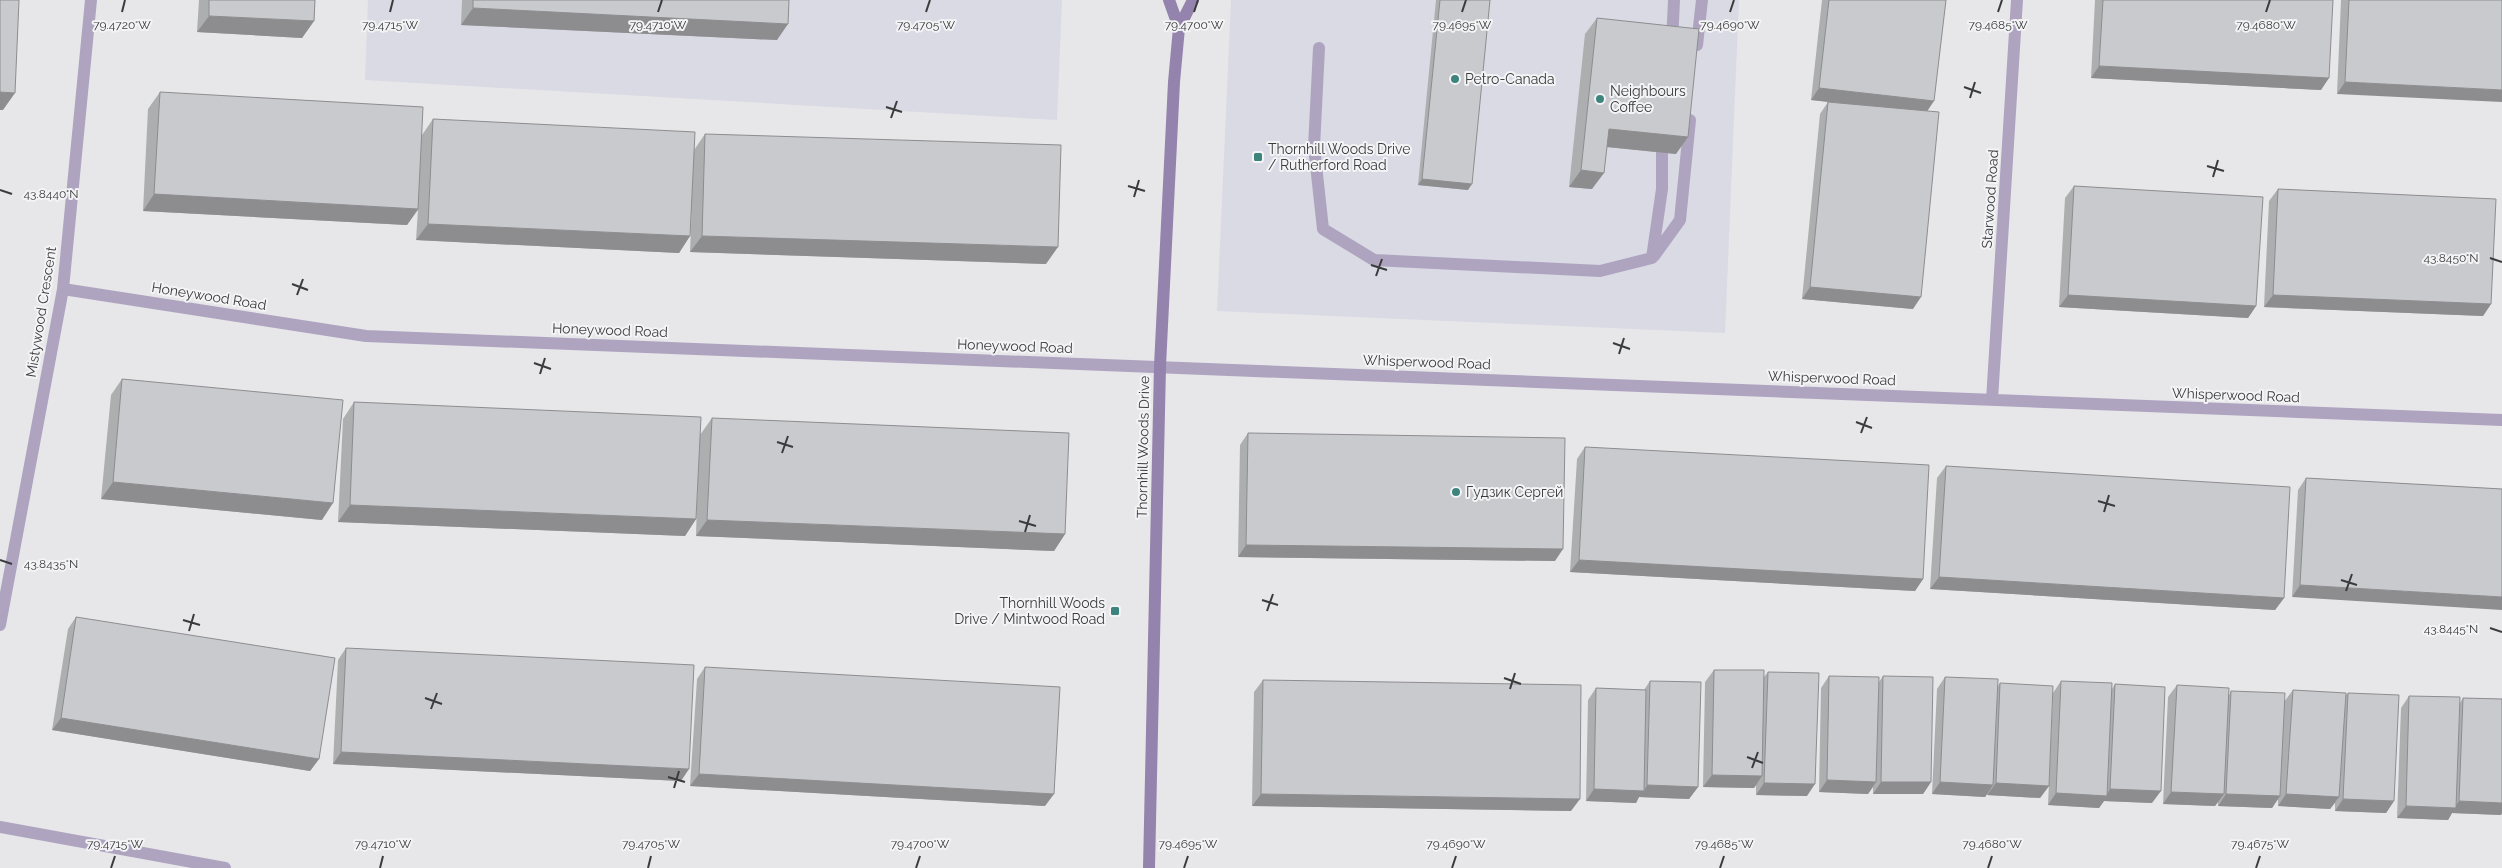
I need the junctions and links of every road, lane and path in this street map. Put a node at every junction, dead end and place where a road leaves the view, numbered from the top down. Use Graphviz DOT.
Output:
graph roads {
  1 [pos="91,0"];
  2 [pos="1170,0"];
  3 [pos="1193,0"];
  4 [pos="1674,0"];
  5 [pos="1702,0"];
  6 [pos="2017,0"];
  7 [pos="1179,28"];
  8 [pos="1672,43"];
  9 [pos="1319,48"];
  10 [pos="1696,57"];
  11 [pos="1691,105"];
  12 [pos="1662,152"];
  13 [pos="1652,258"];
  14 [pos="62,289"];
  15 [pos="1160,366"];
  16 [pos="1992,400"];
  17 [pos="2502,420"];
  18 [pos="0,625"];
  19 [pos="0,827"];
  20 [pos="225,868"];
  21 [pos="1149,868"];
  1 -- 14 [label="street, Mistywood Crescent"];
  2 -- 7 [label="street, Thornhill Woods Drive"];
  3 -- 7 [label="street, Thornhill Woods Drive"];
  4 -- 8 [label="street"];
  5 -- 10 [label="street"];
  6 -- 16 [label="street, Starwood Road"];
  7 -- 15 [label="street, Thornhill Woods Drive"];
  9 -- 13 [label="street"];
  11 -- 13 [label="street"];
  12 -- 13 [label="street"];
  14 -- 15 [label="street, Honeywood Road"];
  14 -- 18 [label="street, Mistywood Crescent"];
  15 -- 16 [label="street, Whisperwood Road"];
  15 -- 21 [label="street, Thornhill Woods Drive"];
  16 -- 17 [label="street, Whisperwood Road"];
  19 -- 20 [label="street"];
}
